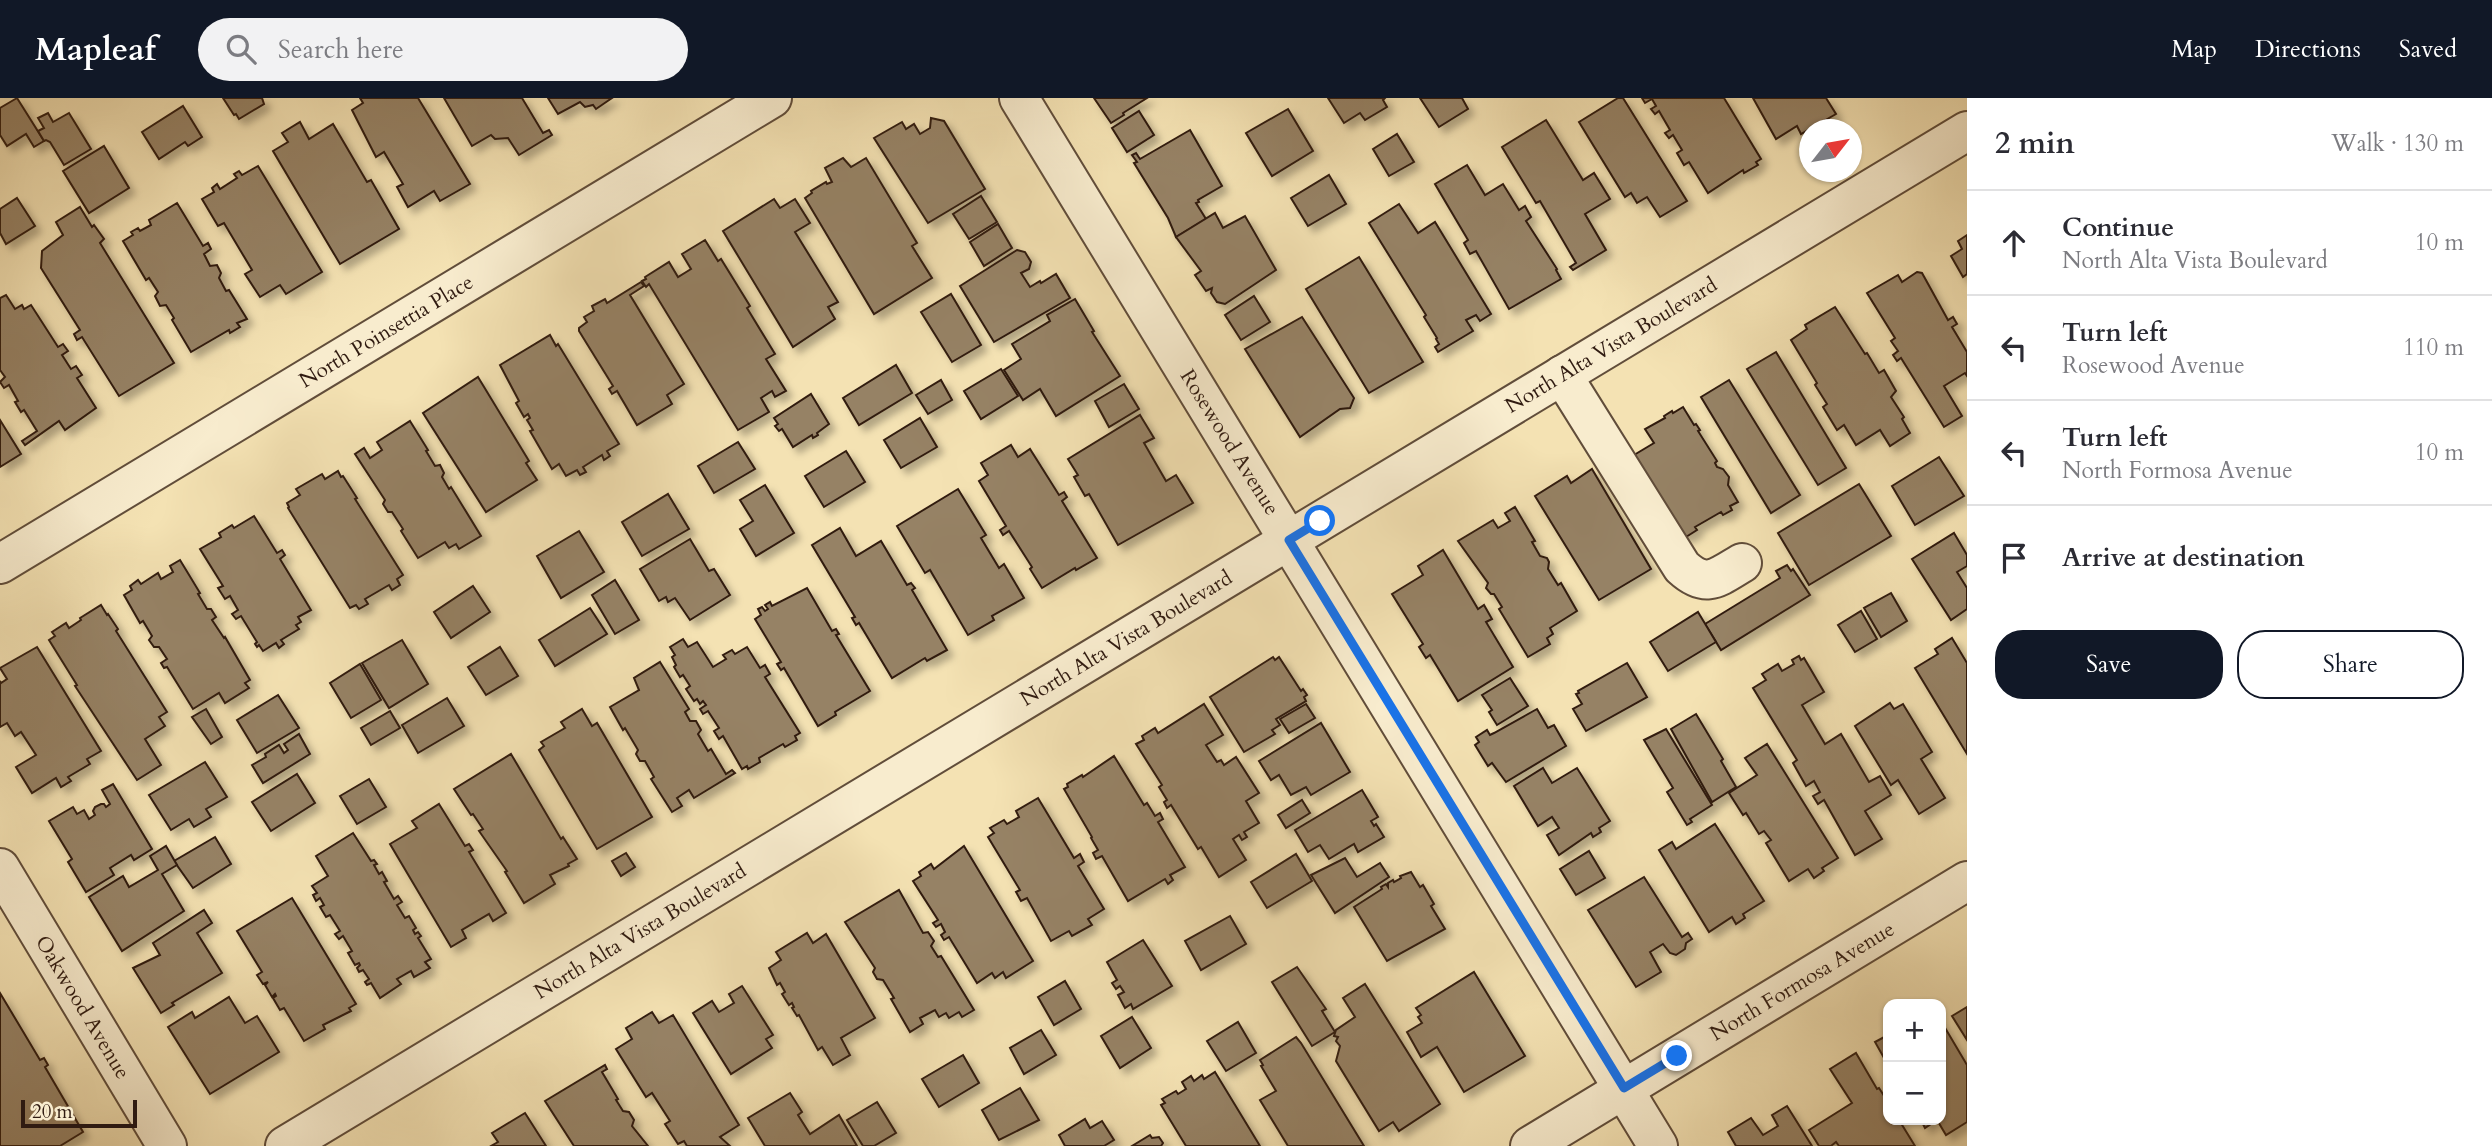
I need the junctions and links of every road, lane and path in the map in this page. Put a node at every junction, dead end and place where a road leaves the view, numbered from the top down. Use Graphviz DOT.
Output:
graph roads {
  1 [pos="772,98"];
  2 [pos="1019,98"];
  3 [pos="1967,131"];
  4 [pos="1562,375"];
  5 [pos="1289,540"];
  6 [pos="1742,563"];
  7 [pos="0,564"];
  8 [pos="0,869"];
  9 [pos="1967,881"];
  10 [pos="1624,1088"];
  11 [pos="167,1146"];
  12 [pos="285,1146"];
  13 [pos="1530,1146"];
  14 [pos="1658,1146"];
  1 -- 7 [label="street, North Poinsettia Place"];
  2 -- 5 [label="street, Rosewood Avenue"];
  3 -- 4 [label="street, North Alta Vista Boulevard"];
  4 -- 5 [label="street, North Alta Vista Boulevard"];
  4 -- 6 [label="street"];
  5 -- 10 [label="street, Rosewood Avenue"];
  5 -- 12 [label="street, North Alta Vista Boulevard"];
  8 -- 11 [label="street, Oakwood Avenue"];
  9 -- 10 [label="street, North Formosa Avenue"];
  10 -- 13 [label="street, North Formosa Avenue"];
  10 -- 14 [label="street, Rosewood Avenue"];
}
